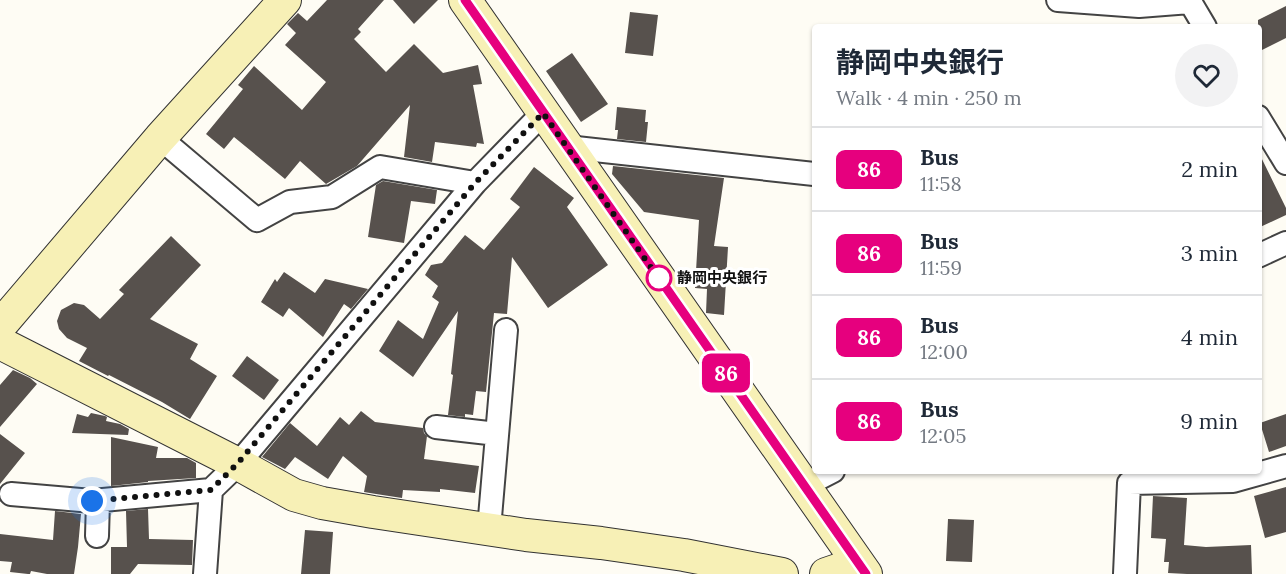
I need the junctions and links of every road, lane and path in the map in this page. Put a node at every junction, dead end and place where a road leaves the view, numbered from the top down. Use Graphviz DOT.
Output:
graph roads {
  1 [pos="285,0"];
  2 [pos="465,0"];
  3 [pos="1058,0"];
  4 [pos="1190,1"];
  5 [pos="1203,24"];
  6 [pos="543,113"];
  7 [pos="1262,124"];
  8 [pos="159,138"];
  9 [pos="567,147"];
  10 [pos="1286,163"];
  11 [pos="812,174"];
  12 [pos="475,183"];
  13 [pos="1286,243"];
  14 [pos="1262,254"];
  15 [pos="0,326"];
  16 [pos="506,330"];
  17 [pos="0,343"];
  18 [pos="436,427"];
  19 [pos="497,434"];
  20 [pos="237,464"];
  21 [pos="1286,466"];
  22 [pos="1262,473"];
  23 [pos="827,474"];
  24 [pos="1258,474"];
  25 [pos="804,486"];
  26 [pos="211,490"];
  27 [pos="11,494"];
  28 [pos="98,501"];
  29 [pos="489,529"];
  30 [pos="97,536"];
  31 [pos="862,569"];
  32 [pos="205,574"];
  33 [pos="782,574"];
  34 [pos="826,574"];
  35 [pos="1125,574"];
  1 -- 8 [label="street"];
  2 -- 6 [label="street"];
  3 -- 4 [label="street"];
  4 -- 5 [label="street"];
  6 -- 9 [label="street"];
  6 -- 12 [label="street"];
  7 -- 10 [label="street"];
  8 -- 12 [label="street"];
  8 -- 15 [label="street"];
  9 -- 11 [label="street"];
  9 -- 25 [label="street"];
  12 -- 20 [label="street"];
  13 -- 14 [label="street"];
  16 -- 19 [label="street"];
  17 -- 20 [label="street"];
  18 -- 19 [label="street"];
  19 -- 29 [label="street"];
  20 -- 26 [label="street"];
  20 -- 29 [label="street"];
  21 -- 22 [label="street"];
  23 -- 25 [label="street"];
  24 -- 35 [label="street"];
  25 -- 31 [label="street"];
  26 -- 28 [label="street"];
  26 -- 32 [label="street"];
  27 -- 28 [label="street"];
  28 -- 30 [label="street"];
  29 -- 33 [label="street"];
  31 -- 34 [label="street"];
}
